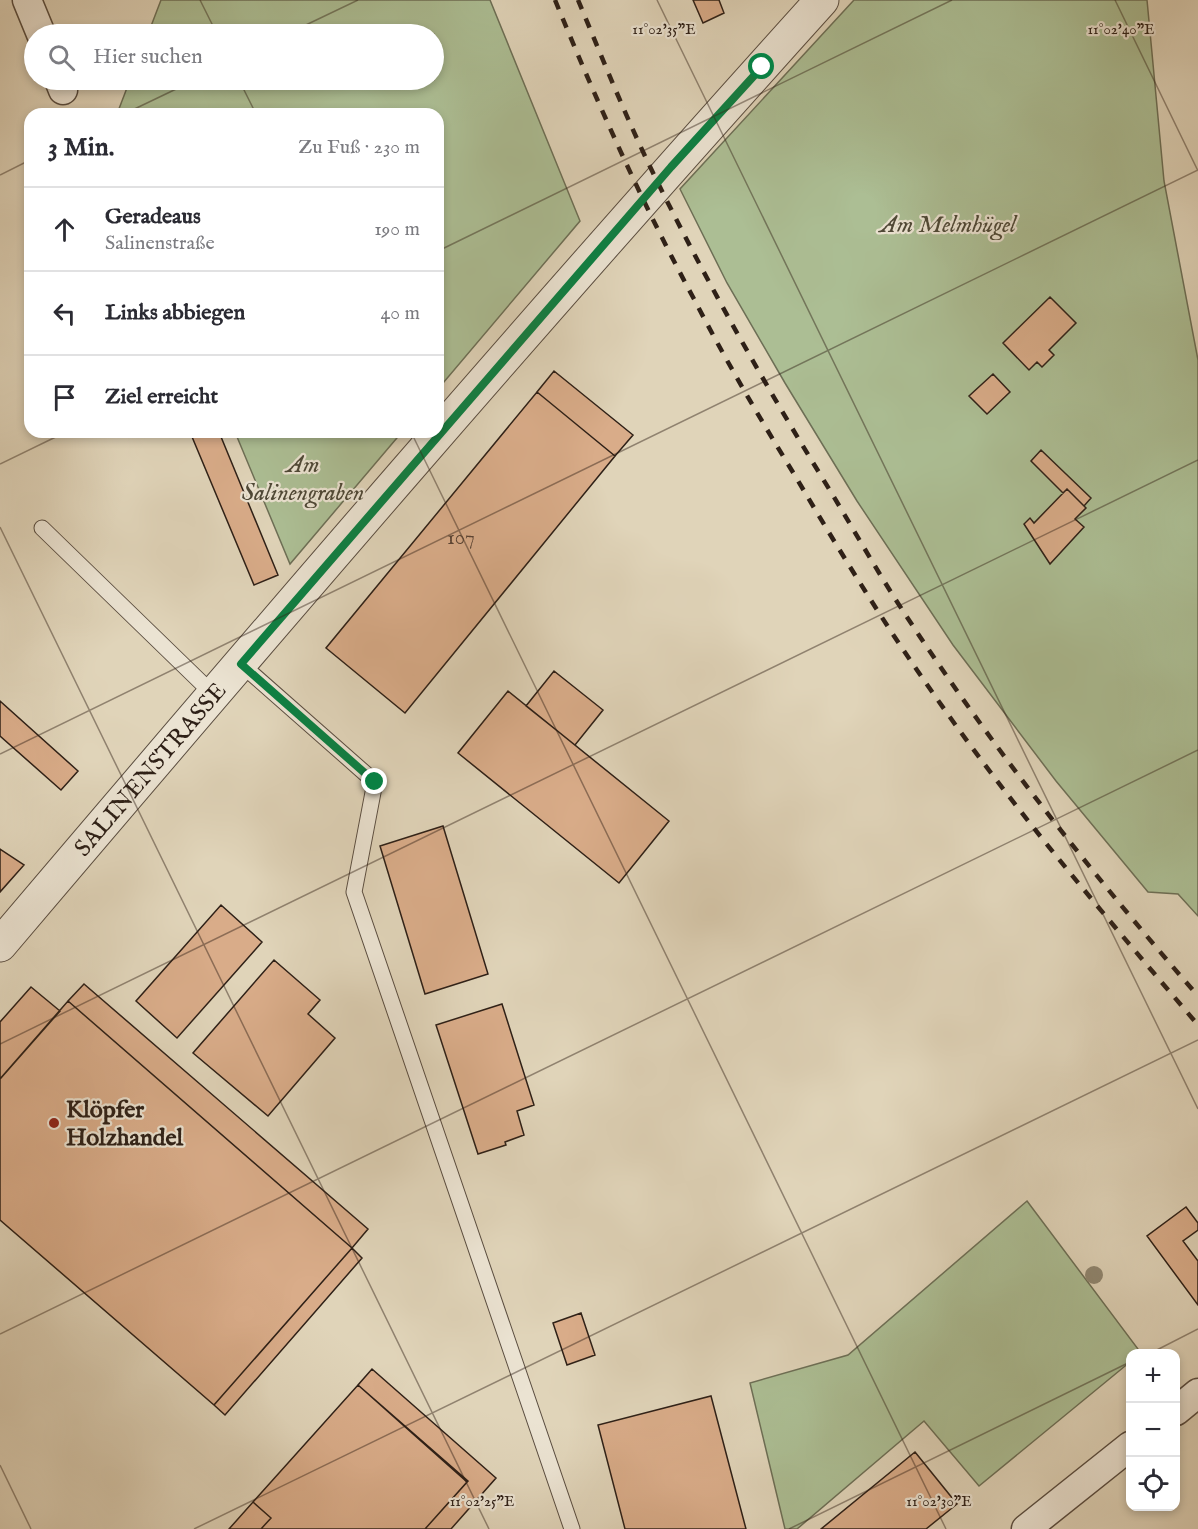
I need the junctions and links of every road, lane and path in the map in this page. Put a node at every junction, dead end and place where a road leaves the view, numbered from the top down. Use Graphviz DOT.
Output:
graph roads {
  1 [pos="27,0"];
  2 [pos="822,0"];
  3 [pos="37,24"];
  4 [pos="444,429"];
  5 [pos="437,438"];
  6 [pos="42,528"];
  7 [pos="241,664"];
  8 [pos="213,694"];
  9 [pos="0,945"];
  10 [pos="1198,1393"];
  11 [pos="1180,1408"];
  12 [pos="1126,1450"];
  13 [pos="572,1529"];
  14 [pos="1026,1529"];
  1 -- 3 [label="street"];
  2 -- 4 [label="street, SALINENSTRASSE"];
  5 -- 7 [label="street, SALINENSTRASSE"];
  6 -- 8 [label="lane"];
  7 -- 8 [label="street, SALINENSTRASSE"];
  7 -- 13 [label="lane"];
  8 -- 9 [label="street, SALINENSTRASSE"];
  10 -- 11 [label="street"];
  12 -- 14 [label="street"];
}
